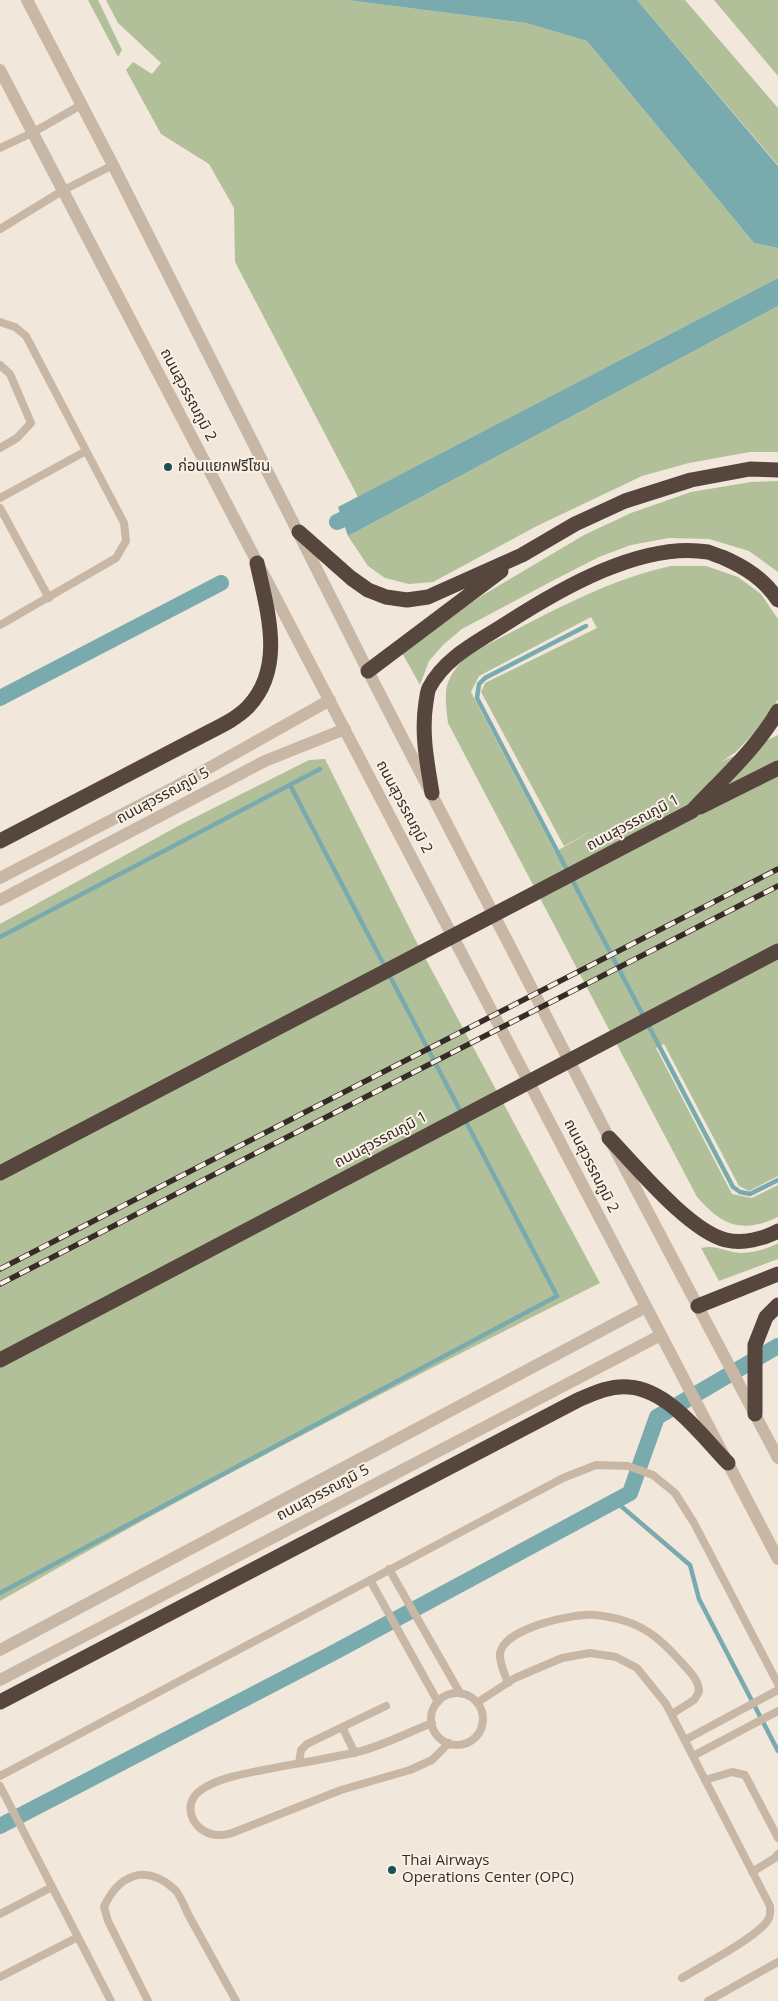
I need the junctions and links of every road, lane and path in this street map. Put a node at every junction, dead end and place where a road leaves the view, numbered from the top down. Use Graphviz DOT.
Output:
graph roads {
  1 [pos="27,0"];
  2 [pos="0,70"];
  3 [pos="81,105"];
  4 [pos="32,133"];
  5 [pos="0,148"];
  6 [pos="112,166"];
  7 [pos="62,191"];
  8 [pos="0,229"];
  9 [pos="0,322"];
  10 [pos="0,365"];
  11 [pos="0,448"];
  12 [pos="86,451"];
  13 [pos="778,470"];
  14 [pos="0,498"];
  15 [pos="0,508"];
  16 [pos="298,532"];
  17 [pos="522,555"];
  18 [pos="257,563"];
  19 [pos="49,598"];
  20 [pos="778,600"];
  21 [pos="0,625"];
  22 [pos="368,671"];
  23 [pos="330,700"];
  24 [pos="778,711"];
  25 [pos="345,729"];
  26 [pos="778,768"];
  27 [pos="432,793"];
  28 [pos="692,811"];
  29 [pos="0,841"];
  30 [pos="0,878"];
  31 [pos="0,900"];
  32 [pos="778,951"];
  33 [pos="609,1138"];
  34 [pos="0,1174"];
  35 [pos="778,1231"];
  36 [pos="778,1274"];
  37 [pos="646,1306"];
  38 [pos="698,1306"];
  39 [pos="778,1306"];
  40 [pos="661,1336"];
  41 [pos="0,1360"];
  42 [pos="755,1414"];
  43 [pos="778,1458"];
  44 [pos="728,1463"];
  45 [pos="778,1559"];
  46 [pos="390,1569"];
  47 [pos="370,1580"];
  48 [pos="0,1650"];
  49 [pos="0,1680"];
  50 [pos="508,1682"];
  51 [pos="778,1684"];
  52 [pos="778,1690"];
  53 [pos="460,1693"];
  54 [pos="0,1702"];
  55 [pos="438,1702"];
  56 [pos="478,1702"];
  57 [pos="386,1706"];
  58 [pos="778,1711"];
  59 [pos="672,1714"];
  60 [pos="432,1723"];
  61 [pos="342,1727"];
  62 [pos="685,1740"];
  63 [pos="448,1744"];
  64 [pos="355,1753"];
  65 [pos="693,1756"];
  66 [pos="298,1763"];
  67 [pos="0,1776"];
  68 [pos="706,1780"];
  69 [pos="0,1786"];
  70 [pos="778,1838"];
  71 [pos="778,1854"];
  72 [pos="752,1872"];
  73 [pos="52,1887"];
  74 [pos="0,1914"];
  75 [pos="78,1937"];
  76 [pos="778,1962"];
  77 [pos="0,1977"];
  78 [pos="682,1978"];
  79 [pos="111,2001"];
  80 [pos="148,2001"];
  81 [pos="236,2001"];
  82 [pos="708,2001"];
  1 -- 3 [label="street, ถนนสุวรรณภูมิ 2"];
  2 -- 4 [label="street, ถนนสุวรรณภูมิ 2"];
  3 -- 4 [label="lane"];
  3 -- 6 [label="street, ถนนสุวรรณภูมิ 2"];
  4 -- 5 [label="lane"];
  4 -- 7 [label="street, ถนนสุวรรณภูมิ 2"];
  6 -- 7 [label="lane"];
  6 -- 16 [label="street, ถนนสุวรรณภูมิ 2"];
  7 -- 8 [label="lane"];
  7 -- 18 [label="street, ถนนสุวรรณภูมิ 2"];
  9 -- 12 [label="lane"];
  10 -- 11 [label="lane"];
  12 -- 14 [label="lane"];
  12 -- 19 [label="lane"];
  13 -- 17 [label="highway"];
  15 -- 19 [label="lane"];
  16 -- 17 [label="highway"];
  16 -- 22 [label="street, ถนนสุวรรณภูมิ 2"];
  17 -- 22 [label="highway"];
  18 -- 23 [label="street, ถนนสุวรรณภูมิ 2"];
  18 -- 29 [label="highway"];
  19 -- 21 [label="lane"];
  20 -- 27 [label="highway"];
  22 -- 27 [label="street, ถนนสุวรรณภูมิ 2"];
  23 -- 25 [label="street, ถนนสุวรรณภูมิ 2"];
  23 -- 30 [label="street, ถนนสุวรรณภูมิ 5"];
  24 -- 28 [label="highway"];
  25 -- 31 [label="street, ถนนสุวรรณภูมิ 5"];
  25 -- 37 [label="street, ถนนสุวรรณภูมิ 2"];
  26 -- 28 [label="highway, ถนนสุวรรณภูมิ 1"];
  27 -- 33 [label="street, ถนนสุวรรณภูมิ 2"];
  28 -- 34 [label="highway, ถนนสุวรรณภูมิ 1, bridge"];
  32 -- 41 [label="highway, ถนนสุวรรณภูมิ 1, bridge"];
  33 -- 35 [label="highway"];
  33 -- 38 [label="street, ถนนสุวรรณภูมิ 2"];
  36 -- 38 [label="highway"];
  37 -- 40 [label="street, ถนนสุวรรณภูมิ 2"];
  37 -- 48 [label="street, ถนนสุวรรณภูมิ 5"];
  38 -- 42 [label="street, ถนนสุวรรณภูมิ 2"];
  39 -- 42 [label="highway"];
  40 -- 44 [label="street, ถนนสุวรรณภูมิ 2"];
  40 -- 49 [label="street, ถนนสุวรรณภูมิ 5"];
  42 -- 43 [label="street, ถนนสุวรรณภูมิ 2"];
  44 -- 45 [label="street, ถนนสุวรรณภูมิ 2"];
  44 -- 54 [label="highway"];
  46 -- 47 [label="lane"];
  46 -- 51 [label="lane"];
  46 -- 53 [label="lane"];
  47 -- 55 [label="lane"];
  47 -- 67 [label="lane"];
  50 -- 56 [label="lane"];
  50 -- 59 [label="lane"];
  50 -- 59 [label="lane"];
  52 -- 62 [label="lane"];
  53 -- 55 [label="lane"];
  53 -- 56 [label="lane"];
  55 -- 60 [label="lane"];
  56 -- 63 [label="lane"];
  57 -- 61 [label="lane"];
  58 -- 65 [label="lane"];
  59 -- 62 [label="lane"];
  60 -- 63 [label="lane"];
  60 -- 64 [label="lane"];
  61 -- 64 [label="lane"];
  61 -- 66 [label="lane"];
  62 -- 65 [label="lane"];
  63 -- 66 [label="lane"];
  64 -- 66 [label="lane"];
  65 -- 68 [label="lane"];
  68 -- 70 [label="lane"];
  68 -- 72 [label="lane"];
  69 -- 73 [label="lane"];
  71 -- 72 [label="lane"];
  72 -- 78 [label="lane"];
  73 -- 74 [label="lane"];
  73 -- 75 [label="lane"];
  75 -- 77 [label="lane"];
  75 -- 79 [label="lane"];
  76 -- 82 [label="lane"];
  80 -- 81 [label="lane"];
}
